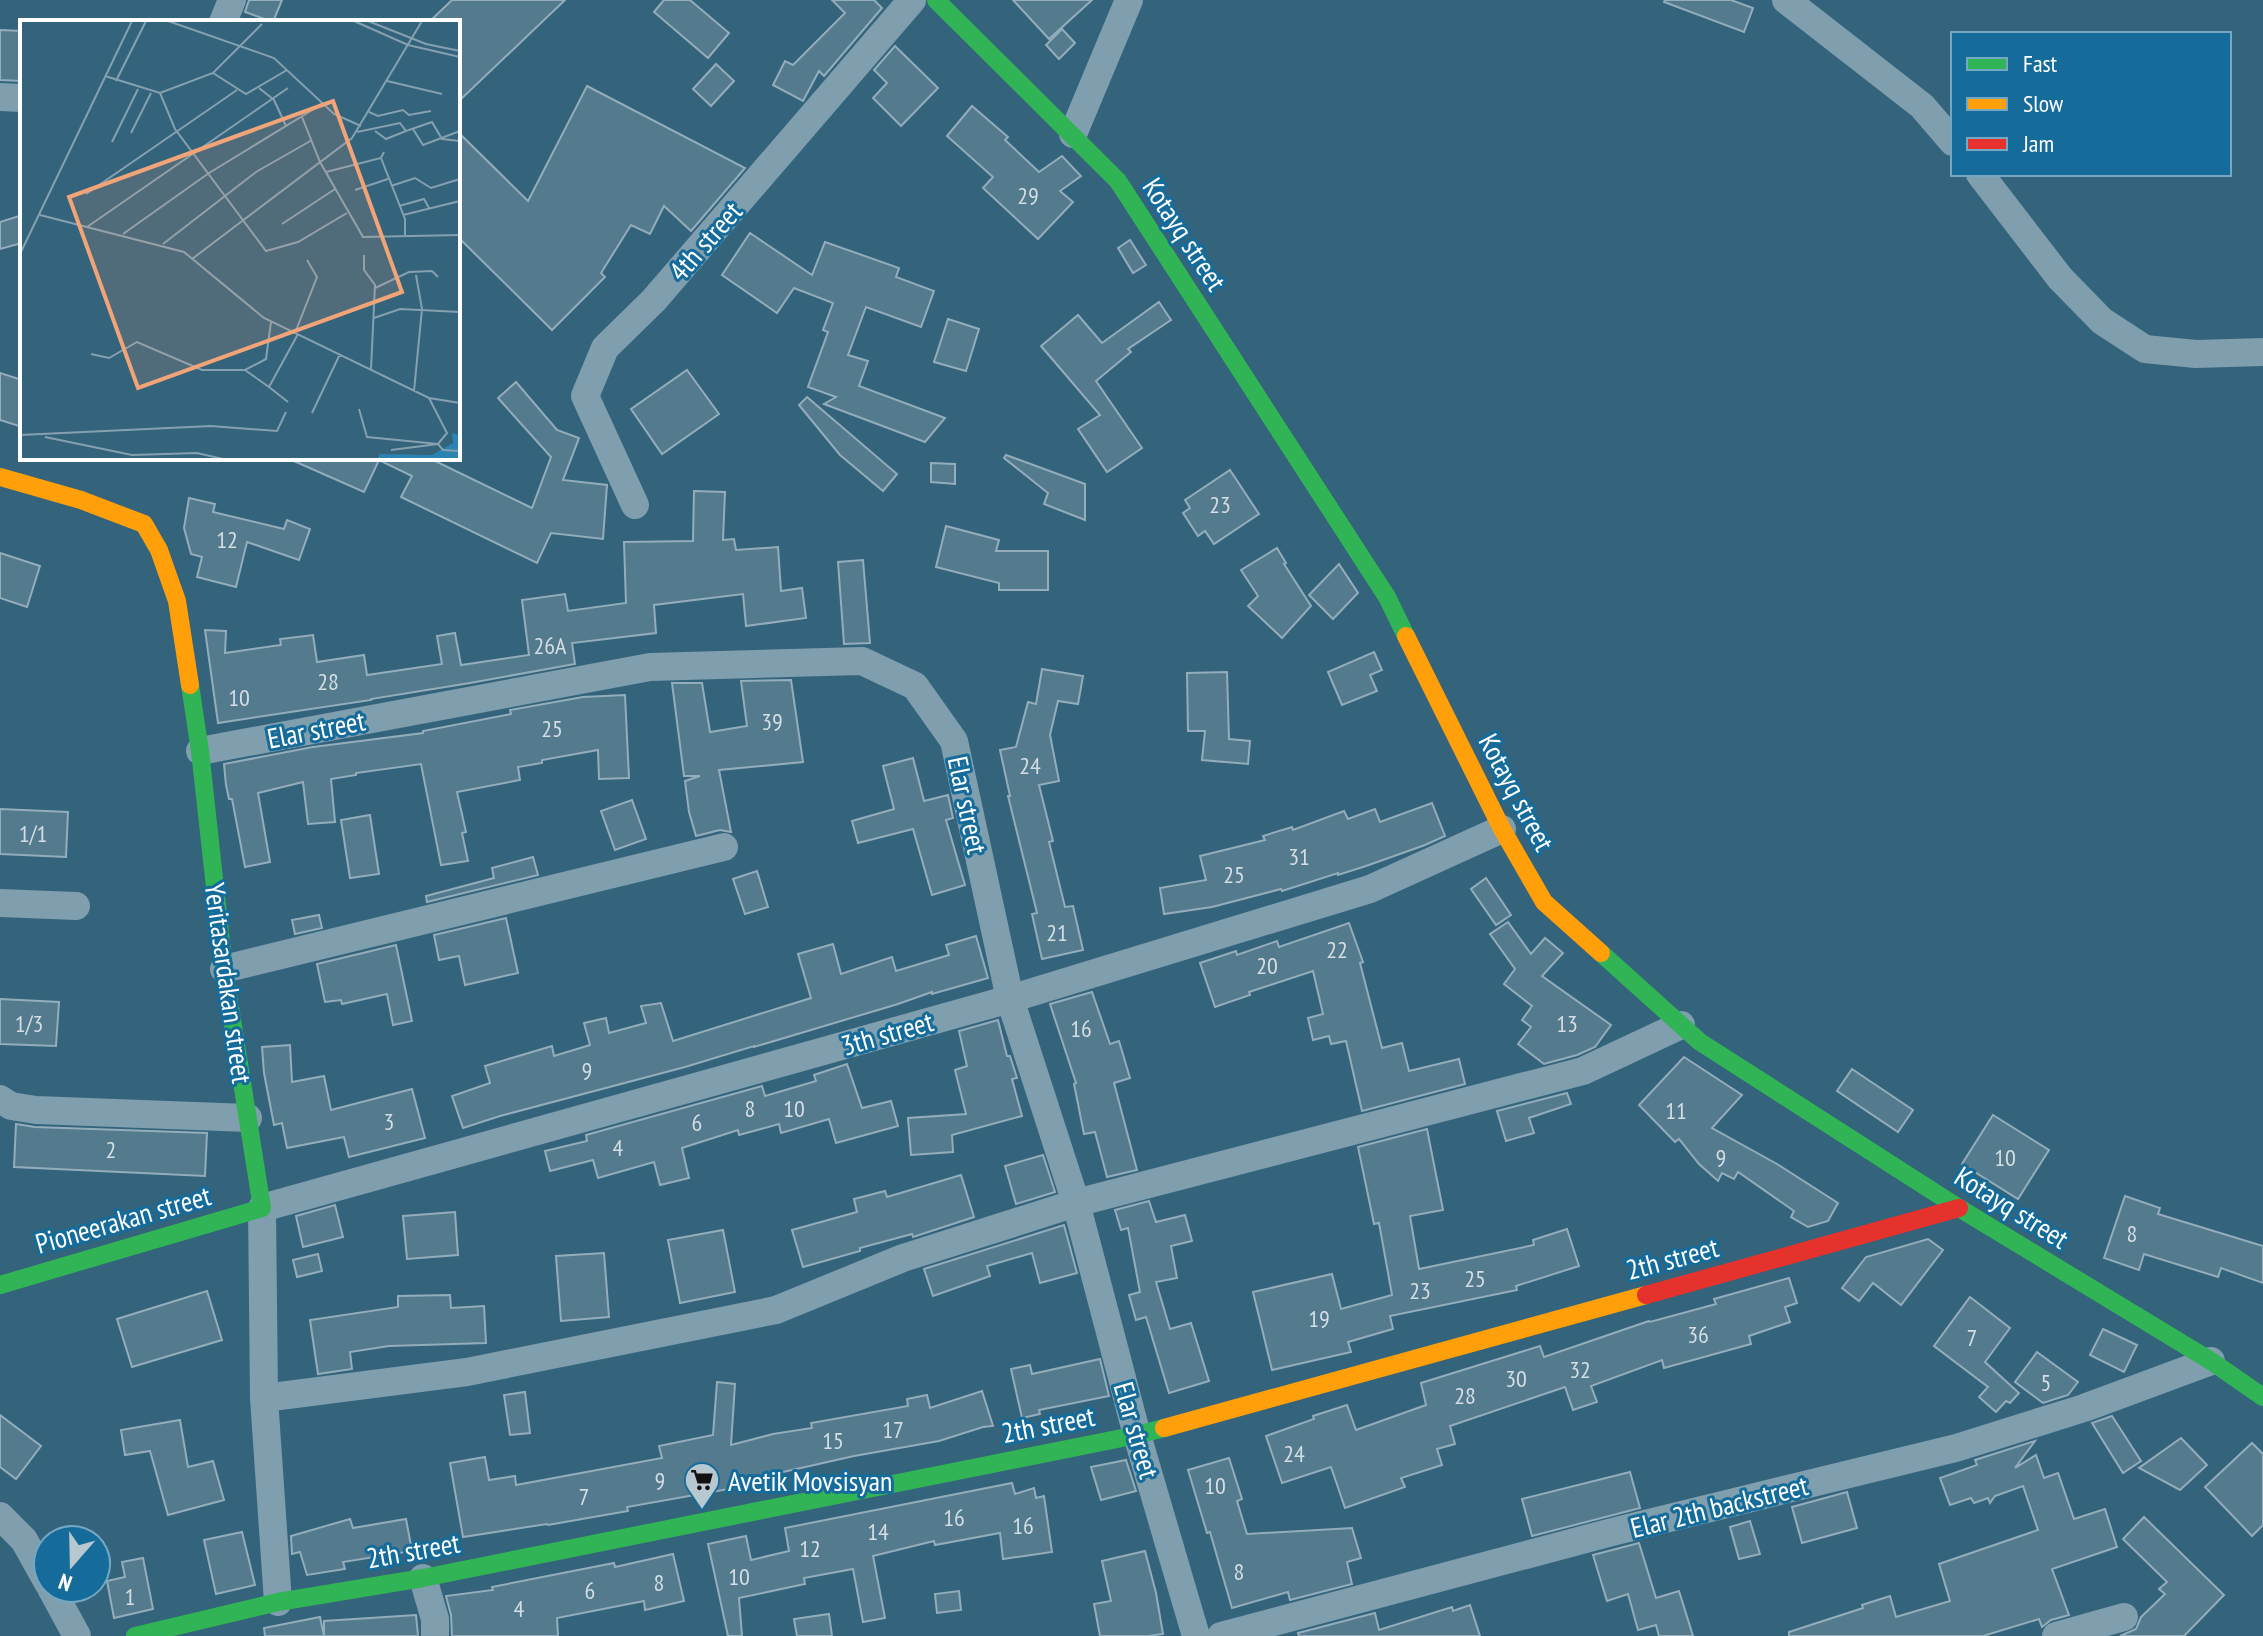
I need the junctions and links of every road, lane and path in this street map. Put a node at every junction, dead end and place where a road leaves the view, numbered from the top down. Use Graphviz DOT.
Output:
graph roads {
  1 [pos="232,0"];
  2 [pos="912,0"];
  3 [pos="936,0"];
  4 [pos="1129,0"];
  5 [pos="1786,0"];
  6 [pos="224,20"];
  7 [pos="0,97"];
  8 [pos="20,98"];
  9 [pos="1073,134"];
  10 [pos="1951,140"];
  11 [pos="1982,176"];
  12 [pos="2263,352"];
  13 [pos="0,477"];
  14 [pos="635,505"];
  15 [pos="200,751"];
  16 [pos="1502,829"];
  17 [pos="724,847"];
  18 [pos="0,903"];
  19 [pos="76,906"];
  20 [pos="224,969"];
  21 [pos="1010,999"];
  22 [pos="1681,1025"];
  23 [pos="0,1099"];
  24 [pos="248,1118"];
  25 [pos="1076,1203"];
  26 [pos="262,1208"];
  27 [pos="1959,1208"];
  28 [pos="0,1285"];
  29 [pos="2211,1361"];
  30 [pos="2263,1397"];
  31 [pos="264,1398"];
  32 [pos="1137,1435"];
  33 [pos="0,1516"];
  34 [pos="32,1555"];
  35 [pos="423,1578"];
  36 [pos="278,1602"];
  37 [pos="59,1604"];
  38 [pos="2124,1617"];
  39 [pos="77,1636"];
  40 [pos="135,1636"];
  41 [pos="435,1636"];
  42 [pos="1196,1636"];
  43 [pos="1221,1636"];
  44 [pos="2056,1636"];
  1 -- 6 [label="street"];
  2 -- 14 [label="street, 4th street"];
  3 -- 9 [label="street, Kotayq street"];
  4 -- 9 [label="street"];
  5 -- 10 [label="street"];
  7 -- 8 [label="street"];
  9 -- 16 [label="street, Kotayq street"];
  11 -- 12 [label="street"];
  13 -- 15 [label="street, Yeritasardakan street"];
  15 -- 20 [label="street, Yeritasardakan street"];
  15 -- 21 [label="street, Elar street"];
  16 -- 21 [label="street, 3th street"];
  16 -- 22 [label="street, Kotayq street"];
  17 -- 20 [label="street"];
  18 -- 19 [label="street"];
  20 -- 24 [label="street, Yeritasardakan street"];
  21 -- 25 [label="street, Elar street"];
  21 -- 26 [label="street, 3th street"];
  22 -- 25 [label="street"];
  22 -- 27 [label="street, Kotayq street"];
  23 -- 24 [label="street"];
  24 -- 26 [label="street, Yeritasardakan street"];
  25 -- 31 [label="street"];
  25 -- 32 [label="street, Elar street"];
  26 -- 28 [label="street, Pioneerakan street"];
  26 -- 31 [label="street, Yeritasardakan street"];
  27 -- 29 [label="street, Kotayq street"];
  27 -- 32 [label="street, 2th street"];
  29 -- 30 [label="street, Kotayq street"];
  29 -- 43 [label="street, Elar 2th backstreet"];
  31 -- 36 [label="street, Yeritasardakan street"];
  32 -- 35 [label="street, 2th street"];
  32 -- 42 [label="street, Elar street"];
  33 -- 34 [label="street"];
  35 -- 36 [label="street, 2th street"];
  35 -- 41 [label="street"];
  36 -- 40 [label="street, 2th street"];
  37 -- 39 [label="street"];
  38 -- 44 [label="street"];
}
